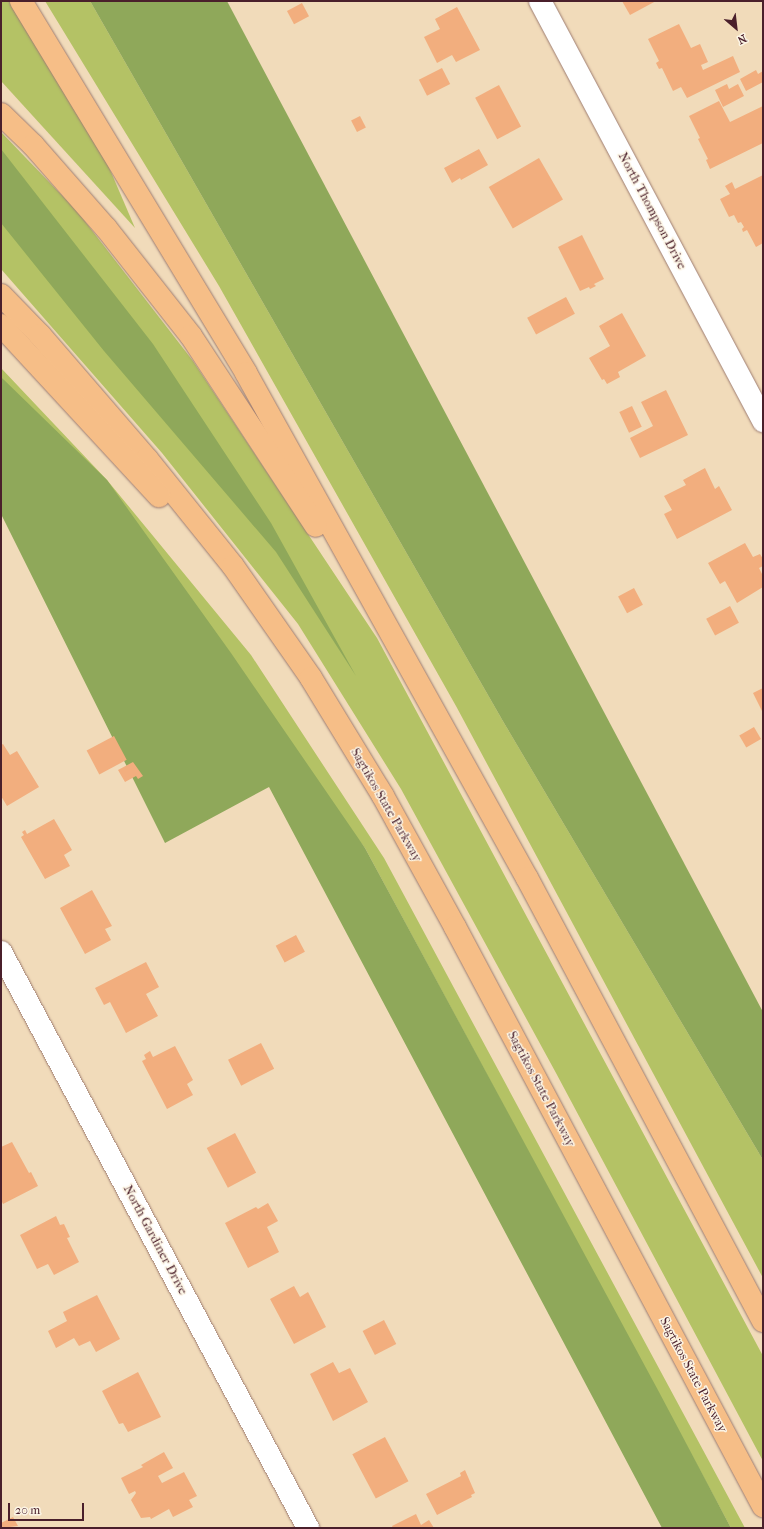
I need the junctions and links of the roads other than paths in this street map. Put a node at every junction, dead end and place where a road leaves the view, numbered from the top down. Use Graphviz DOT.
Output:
graph roads {
  1 [pos="21,1"];
  2 [pos="540,1"];
  3 [pos="1,114"];
  4 [pos="1,295"];
  5 [pos="1,325"];
  6 [pos="760,408"];
  7 [pos="311,678"];
  8 [pos="527,878"];
  9 [pos="1,952"];
  10 [pos="763,1322"];
  11 [pos="763,1506"];
  12 [pos="308,1528"];
  1 -- 8 [label="highway"];
  2 -- 6 [label="street, North Thompson Drive"];
  3 -- 8 [label="highway"];
  4 -- 7 [label="highway"];
  5 -- 7 [label="highway"];
  7 -- 11 [label="highway, Sagtikos State Parkway"];
  8 -- 10 [label="highway"];
  9 -- 12 [label="street, North Gardiner Drive"];
}
